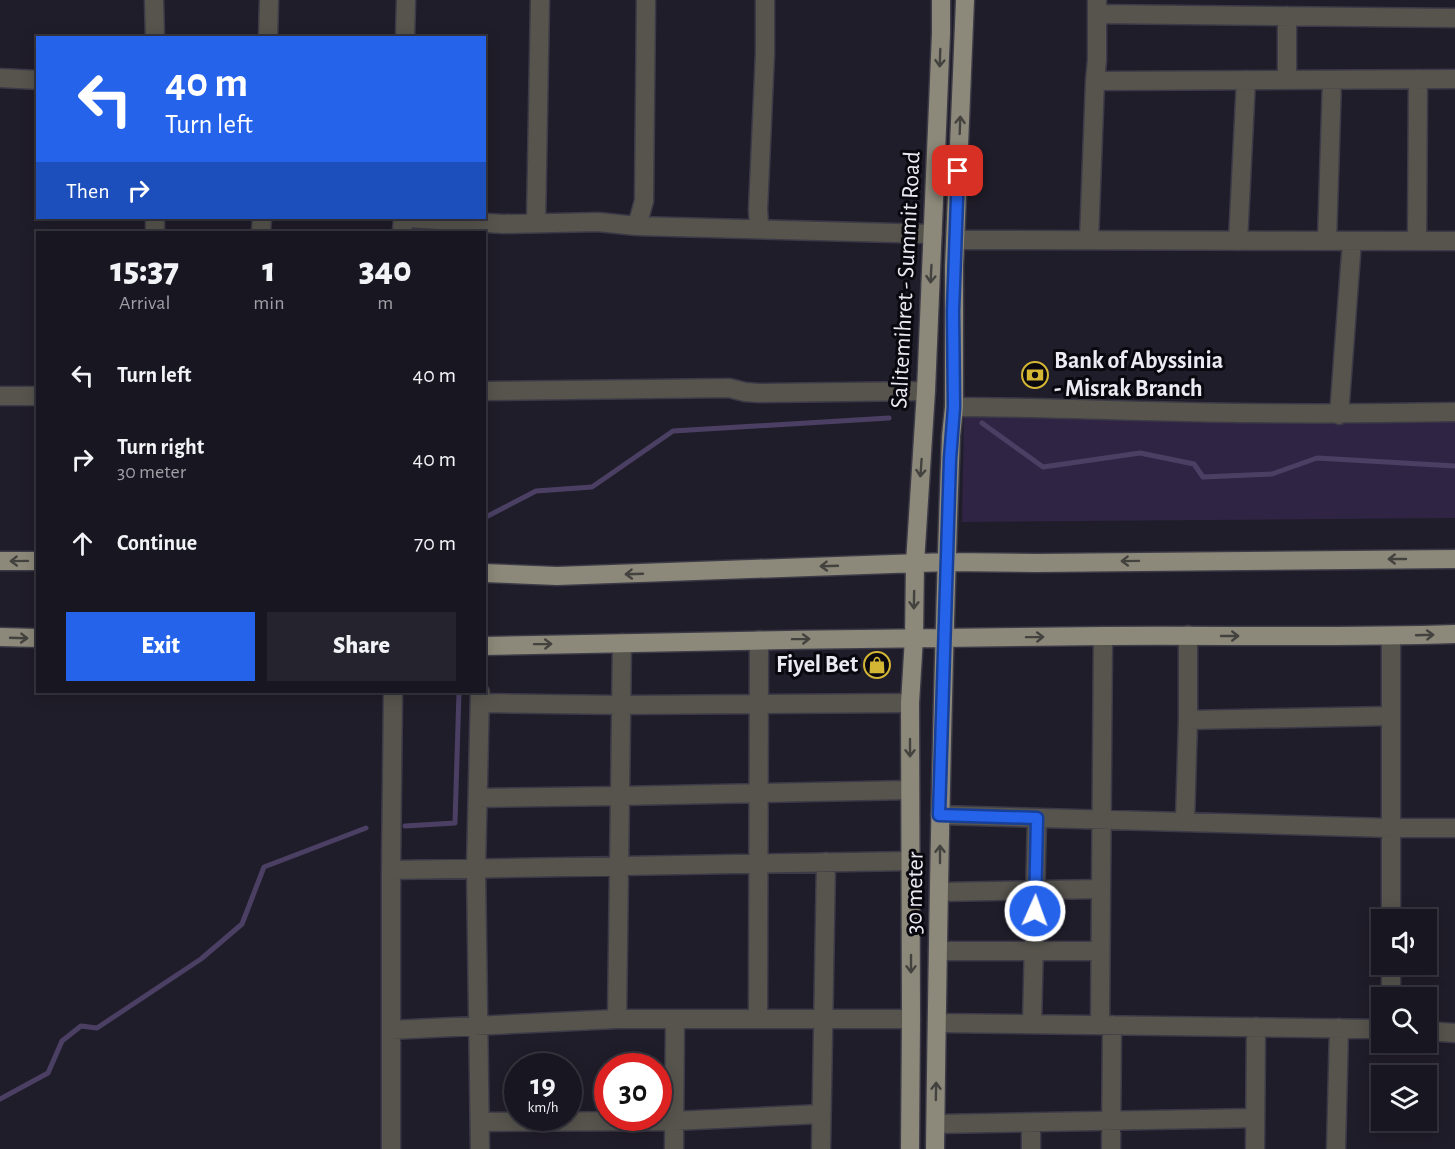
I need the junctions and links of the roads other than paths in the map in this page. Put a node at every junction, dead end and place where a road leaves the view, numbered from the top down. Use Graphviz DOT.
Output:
graph roads {
  1 [pos="154,0"];
  2 [pos="269,0"];
  3 [pos="406,0"];
  4 [pos="540,0"];
  5 [pos="646,0"];
  6 [pos="765,0"];
  7 [pos="941,0"];
  8 [pos="965,0"];
  9 [pos="1097,7"];
  10 [pos="1299,11"];
  11 [pos="1455,18"];
  12 [pos="155,36"];
  13 [pos="268,36"];
  14 [pos="405,36"];
  15 [pos="0,78"];
  16 [pos="1418,79"];
  17 [pos="1455,79"];
  18 [pos="36,80"];
  19 [pos="1246,80"];
  20 [pos="1287,80"];
  21 [pos="1332,80"];
  22 [pos="1095,81"];
  23 [pos="424,219"];
  24 [pos="536,223"];
  25 [pos="637,226"];
  26 [pos="762,229"];
  27 [pos="933,234"];
  28 [pos="956,240"];
  29 [pos="1089,240"];
  30 [pos="1238,241"];
  31 [pos="1327,241"];
  32 [pos="1352,241"];
  33 [pos="1417,241"];
  34 [pos="1455,242"];
  35 [pos="486,390"];
  36 [pos="926,391"];
  37 [pos="0,396"];
  38 [pos="36,396"];
  39 [pos="954,407"];
  40 [pos="1455,412"];
  41 [pos="1338,415"];
  42 [pos="1455,559"];
  43 [pos="0,561"];
  44 [pos="36,561"];
  45 [pos="947,562"];
  46 [pos="915,563"];
  47 [pos="486,573"];
  48 [pos="1455,634"];
  49 [pos="1188,635"];
  50 [pos="1103,636"];
  51 [pos="1391,636"];
  52 [pos="0,637"];
  53 [pos="944,637"];
  54 [pos="36,638"];
  55 [pos="914,638"];
  56 [pos="759,640"];
  57 [pos="622,643"];
  58 [pos="486,646"];
  59 [pos="393,693"];
  60 [pos="481,697"];
  61 [pos="910,703"];
  62 [pos="759,704"];
  63 [pos="621,705"];
  64 [pos="1390,716"];
  65 [pos="1188,720"];
  66 [pos="910,790"];
  67 [pos="758,793"];
  68 [pos="619,796"];
  69 [pos="478,798"];
  70 [pos="939,815"];
  71 [pos="1037,818"];
  72 [pos="1102,820"];
  73 [pos="1185,821"];
  74 [pos="1390,828"];
  75 [pos="1455,828"];
  76 [pos="911,861"];
  77 [pos="826,862"];
  78 [pos="758,863"];
  79 [pos="618,866"];
  80 [pos="476,869"];
  81 [pos="391,870"];
  82 [pos="1101,889"];
  83 [pos="1035,891"];
  84 [pos="940,892"];
  85 [pos="1391,909"];
  86 [pos="938,951"];
  87 [pos="1034,951"];
  88 [pos="1100,951"];
  89 [pos="617,1019"];
  90 [pos="758,1019"];
  91 [pos="824,1019"];
  92 [pos="911,1019"];
  93 [pos="675,1020"];
  94 [pos="937,1023"];
  95 [pos="1032,1024"];
  96 [pos="478,1025"];
  97 [pos="1106,1025"];
  98 [pos="1256,1027"];
  99 [pos="1339,1028"];
  100 [pos="1371,1029"];
  101 [pos="391,1030"];
  102 [pos="1437,1032"];
  103 [pos="1455,1033"];
  104 [pos="822,1114"];
  105 [pos="1255,1118"];
  106 [pos="1111,1120"];
  107 [pos="674,1121"];
  108 [pos="480,1122"];
  109 [pos="1031,1123"];
  110 [pos="936,1124"];
  111 [pos="391,1149"];
  112 [pos="480,1149"];
  113 [pos="674,1149"];
  114 [pos="821,1149"];
  115 [pos="910,1149"];
  116 [pos="935,1149"];
  117 [pos="1031,1149"];
  118 [pos="1111,1149"];
  119 [pos="1255,1149"];
  120 [pos="1336,1149"];
  1 -- 12 [label="street"];
  2 -- 13 [label="street"];
  3 -- 14 [label="street"];
  4 -- 24 [label="street"];
  5 -- 25 [label="street"];
  6 -- 26 [label="street"];
  7 -- 27 [label="main road, Salitemihret - Summit Road, one-way"];
  28 -- 8 [label="main road, Salitemihret - Summit Road, one-way"];
  9 -- 10 [label="street"];
  9 -- 22 [label="street"];
  10 -- 11 [label="street"];
  10 -- 20 [label="street"];
  15 -- 18 [label="street"];
  16 -- 17 [label="street"];
  16 -- 21 [label="street"];
  16 -- 33 [label="street"];
  19 -- 20 [label="street"];
  19 -- 22 [label="street"];
  19 -- 30 [label="street"];
  20 -- 21 [label="street"];
  21 -- 31 [label="street"];
  22 -- 29 [label="street"];
  23 -- 24 [label="street"];
  24 -- 25 [label="street"];
  25 -- 26 [label="street"];
  26 -- 27 [label="street"];
  27 -- 36 [label="main road, Salitemihret - Summit Road, one-way"];
  28 -- 29 [label="street"];
  28 -- 39 [label="main road, Salitemihret - Summit Road"];
  29 -- 30 [label="street"];
  30 -- 31 [label="street"];
  31 -- 32 [label="street"];
  32 -- 33 [label="street"];
  32 -- 41 [label="street"];
  33 -- 34 [label="street"];
  35 -- 36 [label="street"];
  36 -- 46 [label="main road, Salitemihret - Summit Road, one-way"];
  37 -- 38 [label="street"];
  39 -- 41 [label="street"];
  39 -- 45 [label="main road, 30 meter"];
  40 -- 41 [label="street"];
  42 -- 45 [label="main road, one-way"];
  44 -- 43 [label="main road, one-way"];
  45 -- 46 [label="main road"];
  45 -- 53 [label="main road, 30 meter"];
  46 -- 47 [label="main road, one-way"];
  46 -- 55 [label="main road, one-way"];
  51 -- 48 [label="main road, one-way"];
  49 -- 50 [label="main road"];
  49 -- 51 [label="main road, one-way"];
  49 -- 65 [label="street"];
  53 -- 50 [label="main road, one-way"];
  50 -- 72 [label="street"];
  51 -- 64 [label="street"];
  52 -- 54 [label="main road, one-way"];
  53 -- 55 [label="main road"];
  53 -- 70 [label="main road, 30 meter"];
  56 -- 55 [label="main road, one-way"];
  55 -- 61 [label="main road, 30 meter"];
  56 -- 57 [label="main road"];
  56 -- 62 [label="street"];
  58 -- 57 [label="main road, one-way"];
  57 -- 63 [label="street"];
  59 -- 81 [label="street"];
  60 -- 63 [label="street"];
  60 -- 69 [label="street"];
  61 -- 62 [label="street"];
  61 -- 66 [label="main road, 30 meter, one-way"];
  62 -- 63 [label="street"];
  62 -- 67 [label="street"];
  63 -- 68 [label="street"];
  64 -- 65 [label="street"];
  64 -- 74 [label="street"];
  65 -- 73 [label="street"];
  66 -- 67 [label="street"];
  66 -- 76 [label="main road, 30 meter"];
  67 -- 68 [label="street"];
  67 -- 78 [label="street"];
  68 -- 69 [label="street"];
  68 -- 79 [label="street"];
  69 -- 80 [label="street"];
  70 -- 71 [label="street"];
  84 -- 70 [label="main road, 30 meter, one-way"];
  71 -- 72 [label="street"];
  71 -- 83 [label="street"];
  72 -- 73 [label="street"];
  72 -- 82 [label="street"];
  73 -- 74 [label="street"];
  74 -- 75 [label="street"];
  74 -- 85 [label="street"];
  76 -- 77 [label="street"];
  76 -- 92 [label="main road, 30 meter, one-way"];
  77 -- 78 [label="street"];
  77 -- 91 [label="street"];
  78 -- 79 [label="street"];
  78 -- 90 [label="street"];
  79 -- 80 [label="street"];
  79 -- 89 [label="street"];
  80 -- 81 [label="street"];
  80 -- 96 [label="street"];
  81 -- 101 [label="street"];
  82 -- 83 [label="street"];
  82 -- 88 [label="street"];
  83 -- 84 [label="street"];
  83 -- 87 [label="street"];
  84 -- 86 [label="main road, 30 meter"];
  86 -- 87 [label="street"];
  86 -- 94 [label="main road, 30 meter"];
  87 -- 88 [label="street"];
  87 -- 95 [label="street"];
  88 -- 97 [label="street"];
  89 -- 93 [label="street"];
  89 -- 96 [label="street"];
  90 -- 91 [label="street"];
  90 -- 93 [label="street"];
  91 -- 92 [label="street"];
  91 -- 104 [label="street"];
  92 -- 115 [label="main road, 30 meter"];
  93 -- 107 [label="street"];
  94 -- 95 [label="street"];
  110 -- 94 [label="main road, 30 meter, one-way"];
  95 -- 97 [label="street"];
  96 -- 101 [label="street"];
  96 -- 108 [label="street"];
  97 -- 98 [label="street"];
  97 -- 106 [label="street"];
  98 -- 99 [label="street"];
  98 -- 105 [label="street"];
  99 -- 100 [label="street"];
  99 -- 120 [label="street"];
  101 -- 111 [label="street"];
  102 -- 103 [label="street"];
  104 -- 107 [label="street"];
  104 -- 114 [label="street"];
  105 -- 106 [label="street"];
  105 -- 119 [label="street"];
  106 -- 109 [label="street"];
  106 -- 118 [label="street"];
  107 -- 108 [label="street"];
  107 -- 113 [label="street"];
  108 -- 112 [label="street"];
  109 -- 110 [label="street"];
  109 -- 117 [label="street"];
  110 -- 116 [label="main road, 30 meter"];
}
